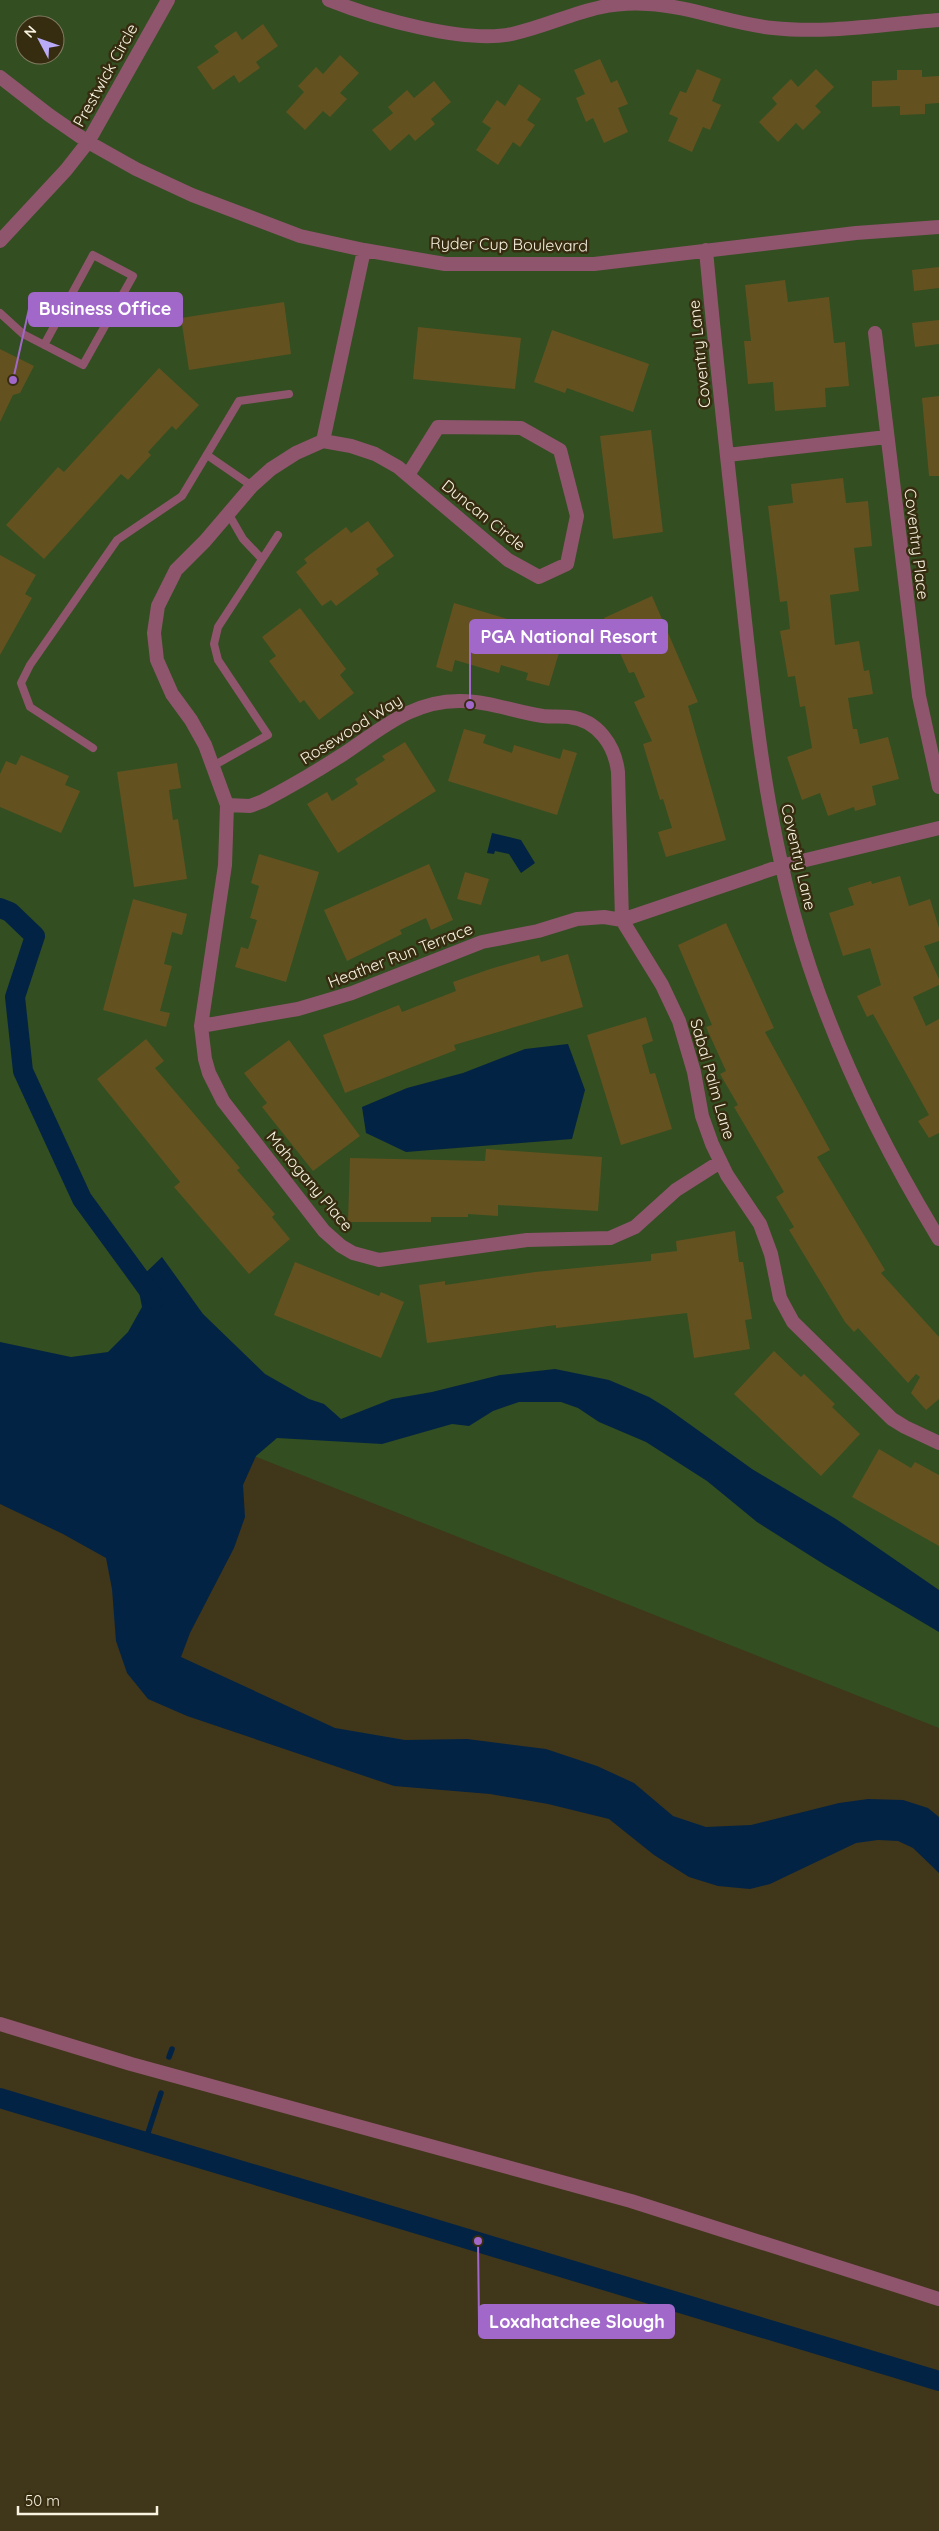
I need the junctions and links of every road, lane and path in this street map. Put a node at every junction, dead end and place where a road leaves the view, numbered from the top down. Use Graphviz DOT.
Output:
graph roads {
  1 [pos="168,0"];
  2 [pos="329,0"];
  3 [pos="939,20"];
  4 [pos="0,77"];
  5 [pos="88,142"];
  6 [pos="939,227"];
  7 [pos="0,242"];
  8 [pos="364,250"];
  9 [pos="706,250"];
  10 [pos="0,313"];
  11 [pos="875,333"];
  12 [pos="44,345"];
  13 [pos="289,394"];
  14 [pos="886,437"];
  15 [pos="323,441"];
  16 [pos="207,455"];
  17 [pos="726,455"];
  18 [pos="408,475"];
  19 [pos="252,486"];
  20 [pos="228,513"];
  21 [pos="278,534"];
  22 [pos="262,559"];
  23 [pos="93,748"];
  24 [pos="213,766"];
  25 [pos="939,788"];
  26 [pos="228,805"];
  27 [pos="939,828"];
  28 [pos="781,866"];
  29 [pos="622,920"];
  30 [pos="202,1026"];
  31 [pos="720,1162"];
  32 [pos="939,1238"];
  33 [pos="939,1443"];
  34 [pos="0,2024"];
  35 [pos="939,2298"];
  1 -- 5 [label="street, Prestwick Circle"];
  2 -- 3 [label="street"];
  4 -- 5 [label="street, Ryder Cup Boulevard"];
  5 -- 7 [label="street, Prestwick Circle"];
  5 -- 8 [label="street, Ryder Cup Boulevard"];
  6 -- 9 [label="street, Ryder Cup Boulevard"];
  8 -- 9 [label="street, Ryder Cup Boulevard"];
  8 -- 15 [label="street"];
  9 -- 17 [label="street, Coventry Lane"];
  10 -- 12 [label="lane"];
  11 -- 14 [label="street, Coventry Place"];
  12 -- 12 [label="lane"];
  13 -- 16 [label="lane"];
  14 -- 17 [label="street"];
  14 -- 25 [label="street, Coventry Place"];
  15 -- 18 [label="street, Duncan Circle"];
  15 -- 19 [label="street"];
  16 -- 19 [label="lane"];
  16 -- 23 [label="lane"];
  17 -- 28 [label="street, Coventry Lane"];
  18 -- 18 [label="street, Duncan Circle"];
  19 -- 20 [label="street"];
  20 -- 22 [label="lane"];
  20 -- 24 [label="street"];
  21 -- 22 [label="lane"];
  22 -- 24 [label="lane"];
  24 -- 26 [label="street"];
  26 -- 29 [label="street, Rosewood Way"];
  26 -- 30 [label="street, Mahogany Place"];
  27 -- 28 [label="street"];
  28 -- 29 [label="street, Heather Run Terrace"];
  28 -- 32 [label="street, Coventry Lane"];
  29 -- 30 [label="street, Heather Run Terrace"];
  29 -- 31 [label="street, Sabal Palm Lane"];
  30 -- 31 [label="street, Mahogany Place"];
  31 -- 33 [label="street, Sabal Palm Lane"];
  34 -- 35 [label="street"];
}
